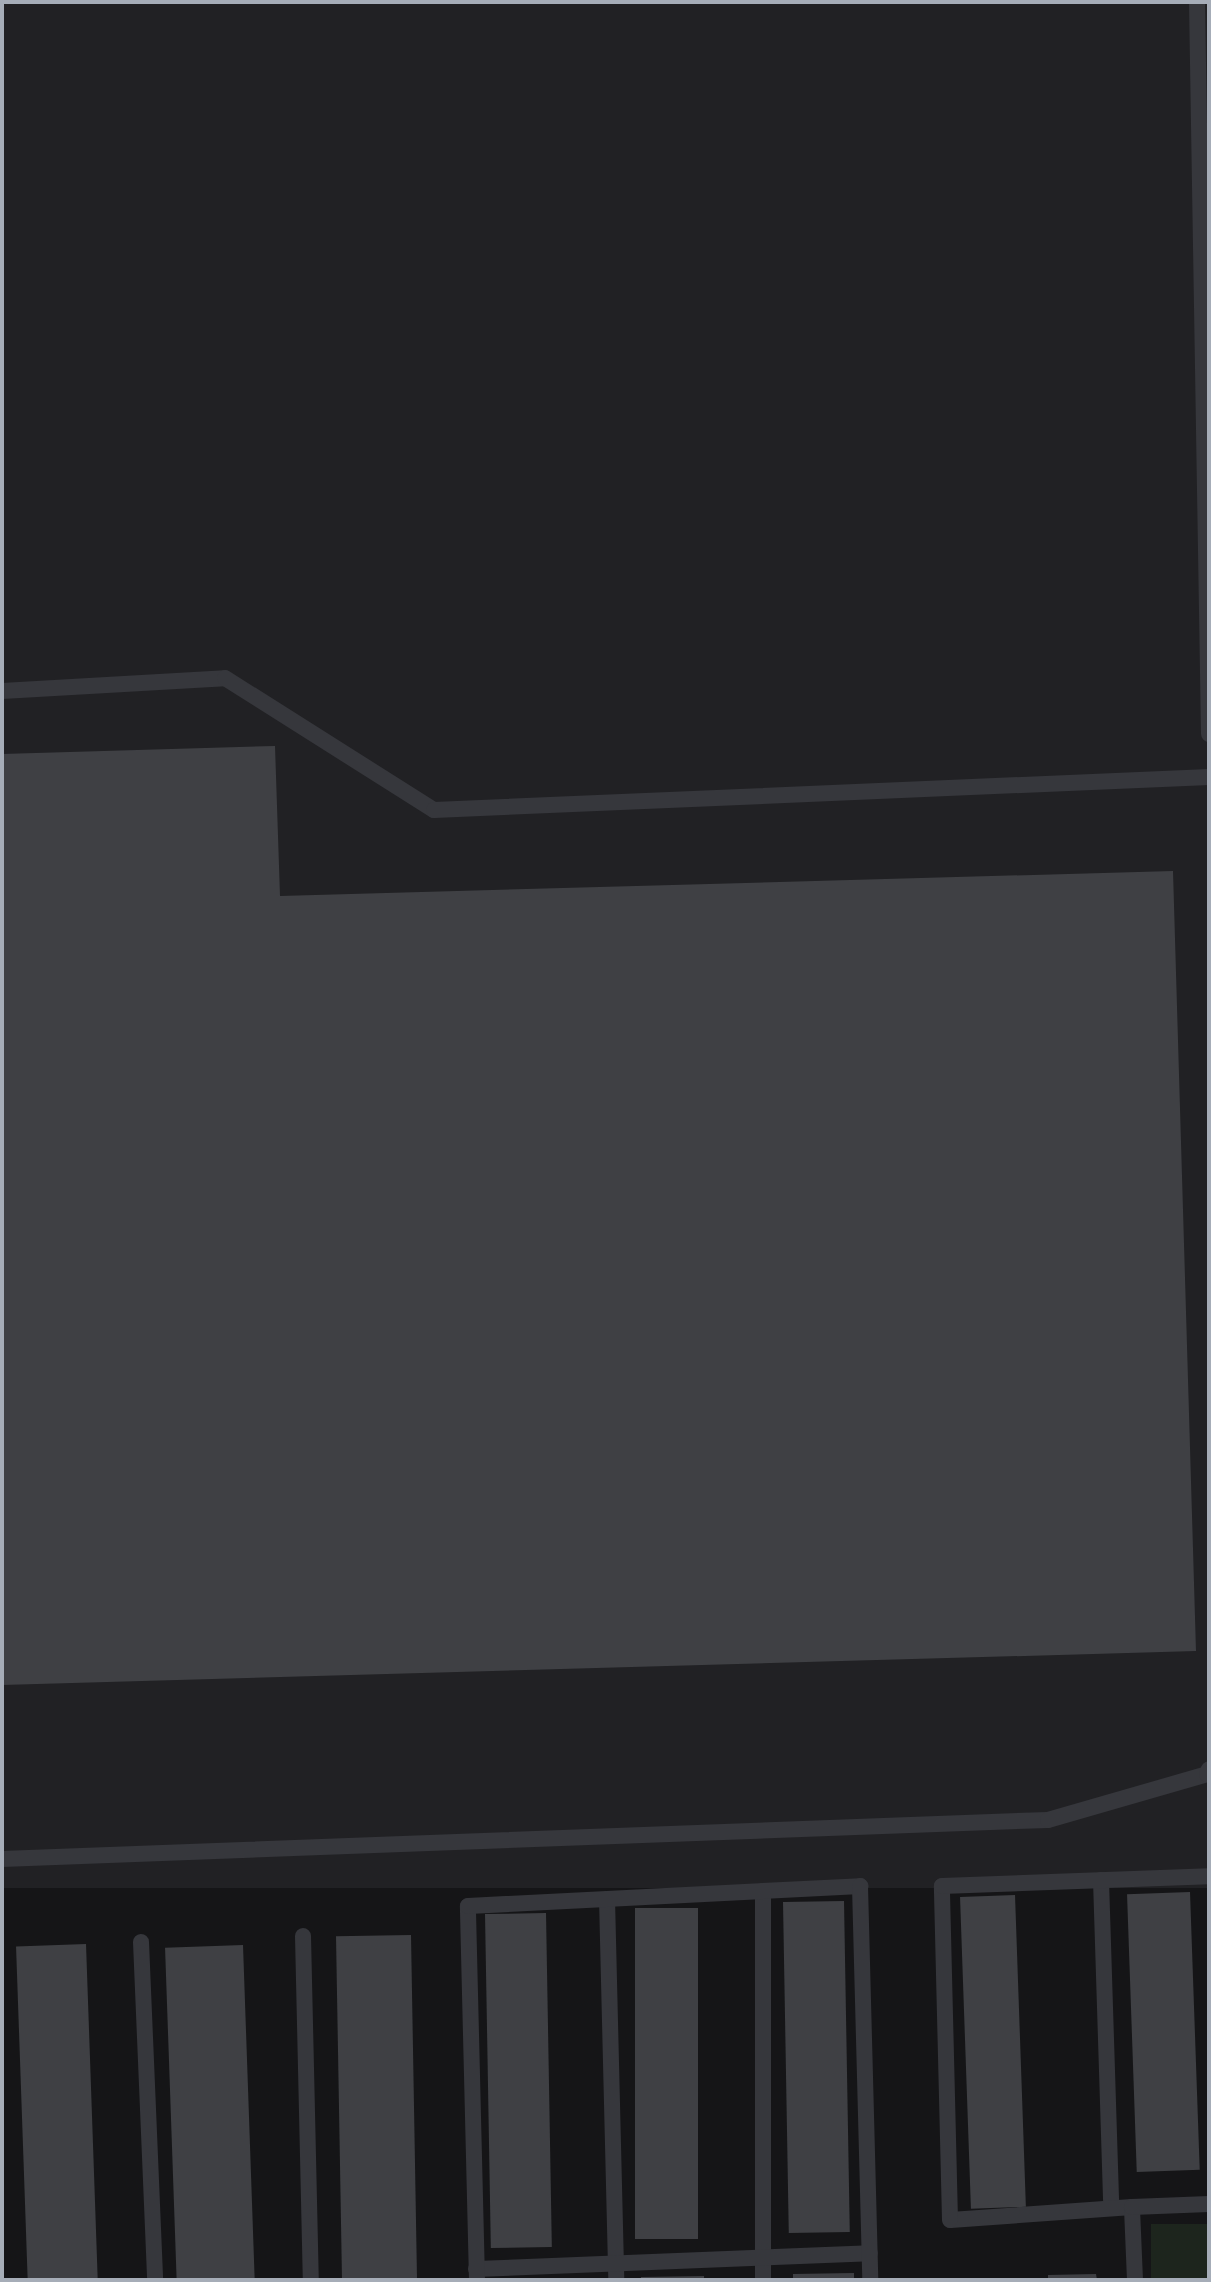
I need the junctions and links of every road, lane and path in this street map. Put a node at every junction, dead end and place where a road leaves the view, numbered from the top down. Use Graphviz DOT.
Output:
graph roads {
  1 [pos="1197,2"];
  2 [pos="1204,184"];
  3 [pos="2,691"];
  4 [pos="1209,734"];
  5 [pos="1209,777"];
  6 [pos="1209,1769"];
  7 [pos="2,1859"];
  8 [pos="1209,1876"];
  9 [pos="1101,1880"];
  10 [pos="763,1891"];
  11 [pos="607,1899"];
  12 [pos="303,1936"];
  13 [pos="141,1942"];
  14 [pos="1209,2204"];
  15 [pos="1111,2206"];
  16 [pos="1132,2207"];
  17 [pos="870,2253"];
  18 [pos="763,2258"];
  19 [pos="616,2272"];
  20 [pos="477,2275"];
  21 [pos="155,2280"];
  22 [pos="311,2280"];
  23 [pos="763,2280"];
  24 [pos="870,2280"];
  25 [pos="1135,2280"];
  1 -- 2 [label="lane"];
  2 -- 4 [label="lane"];
  3 -- 5 [label="lane"];
  6 -- 7 [label="lane"];
  8 -- 9 [label="lane"];
  9 -- 15 [label="lane"];
  9 -- 15 [label="lane"];
  10 -- 11 [label="lane"];
  10 -- 17 [label="lane"];
  10 -- 18 [label="lane"];
  11 -- 19 [label="lane"];
  11 -- 20 [label="lane"];
  12 -- 22 [label="lane"];
  13 -- 21 [label="lane"];
  14 -- 16 [label="lane"];
  15 -- 16 [label="lane"];
  16 -- 25 [label="lane"];
  17 -- 18 [label="lane"];
  17 -- 24 [label="lane"];
  18 -- 19 [label="lane"];
  18 -- 23 [label="lane"];
  19 -- 20 [label="lane"];
}
